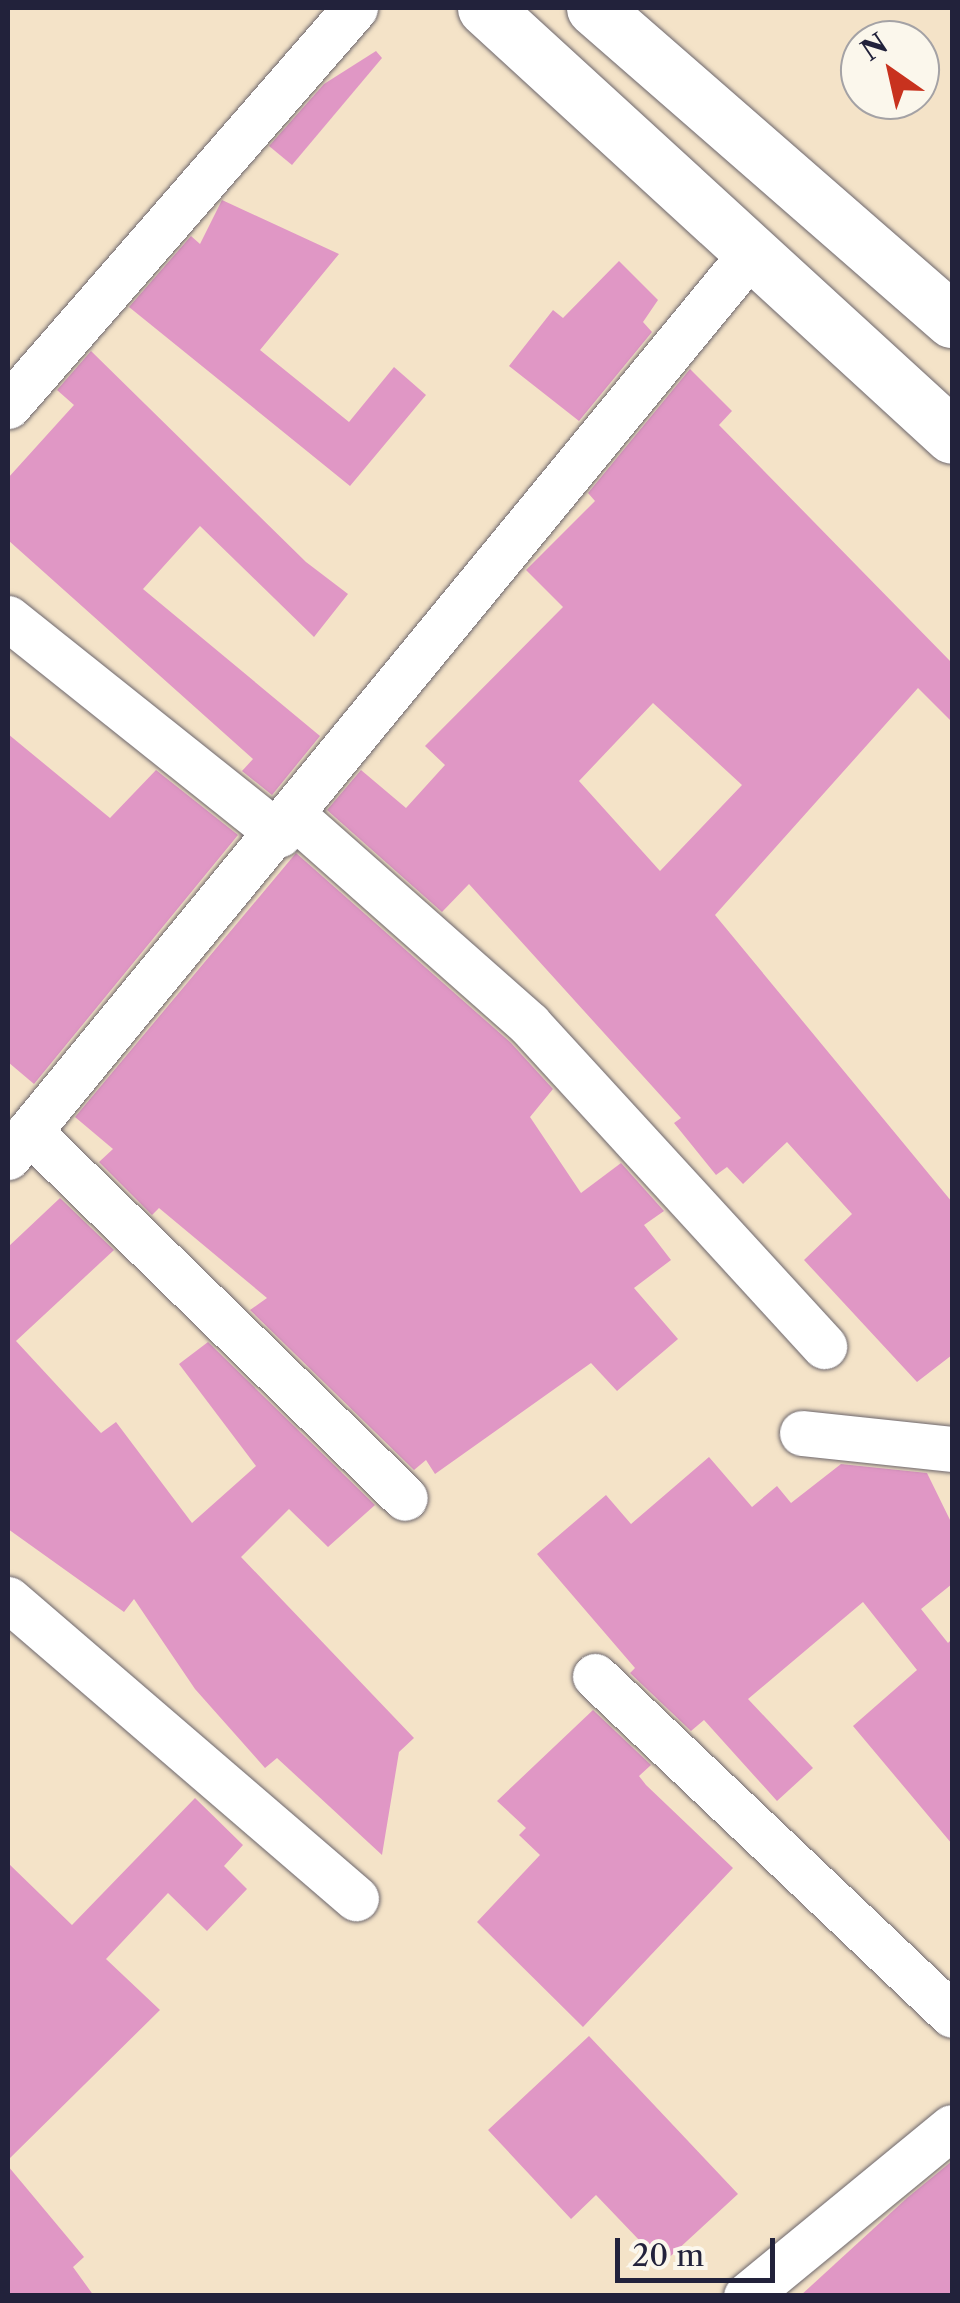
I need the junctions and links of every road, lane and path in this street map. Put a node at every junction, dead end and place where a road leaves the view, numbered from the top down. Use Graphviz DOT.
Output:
graph roads {
  1 [pos="355,8"];
  2 [pos="485,8"];
  3 [pos="594,8"];
  4 [pos="752,252"];
  5 [pos="952,320"];
  6 [pos="8,406"];
  7 [pos="952,436"];
  8 [pos="8,618"];
  9 [pos="286,825"];
  10 [pos="14,1146"];
  11 [pos="824,1346"];
  12 [pos="802,1434"];
  13 [pos="952,1450"];
  14 [pos="404,1498"];
  15 [pos="8,1599"];
  16 [pos="595,1676"];
  17 [pos="356,1898"];
  18 [pos="952,2015"];
  19 [pos="952,2128"];
  20 [pos="746,2296"];
  1 -- 6 [label="street"];
  2 -- 4 [label="main road"];
  3 -- 5 [label="main road"];
  4 -- 7 [label="main road"];
  4 -- 9 [label="street"];
  8 -- 9 [label="street"];
  9 -- 10 [label="street"];
  9 -- 11 [label="street"];
  10 -- 14 [label="street"];
  12 -- 13 [label="street"];
  15 -- 17 [label="street"];
  16 -- 18 [label="street"];
  19 -- 20 [label="street"];
}
